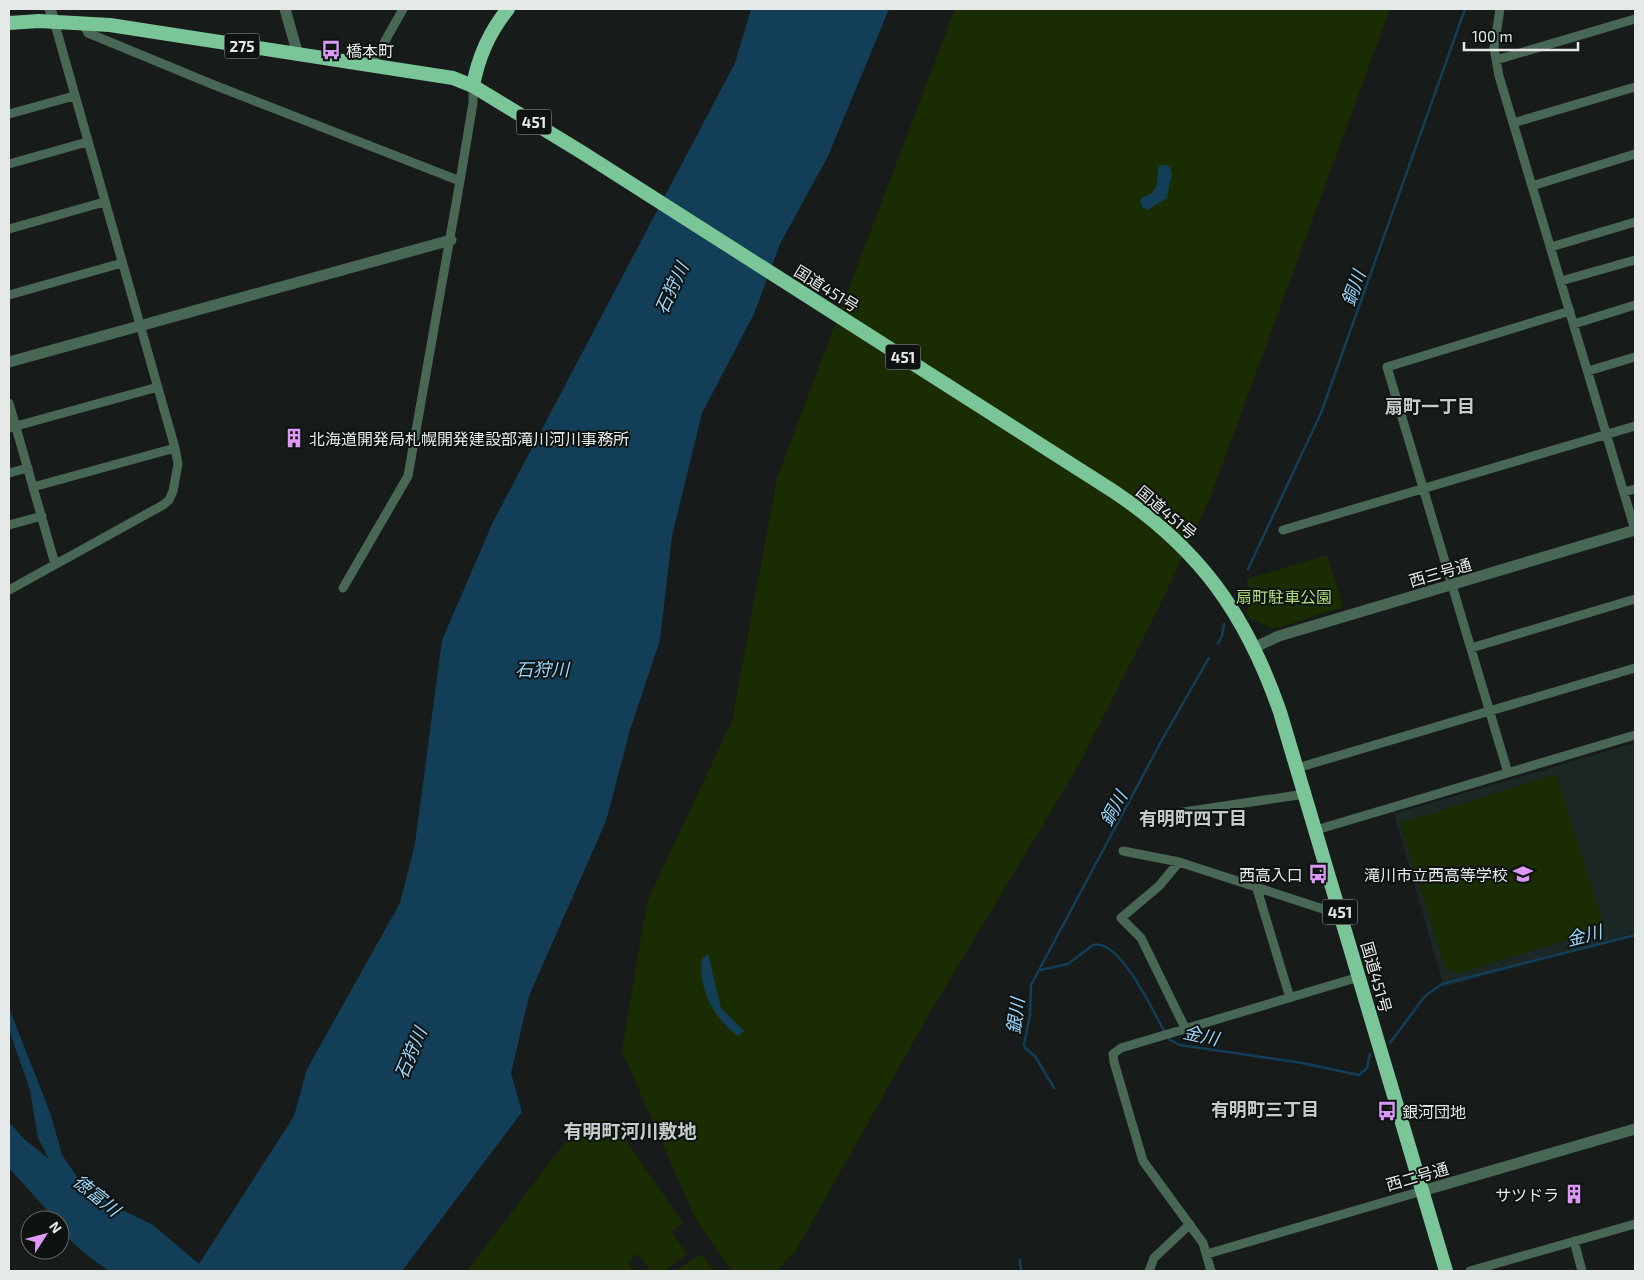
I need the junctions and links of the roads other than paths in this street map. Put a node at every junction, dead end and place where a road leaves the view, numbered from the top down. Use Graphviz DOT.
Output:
graph roads {
  1 [pos="285,9"];
  2 [pos="403,9"];
  3 [pos="508,9"];
  4 [pos="1500,9"];
  5 [pos="52,15"];
  6 [pos="1635,19"];
  7 [pos="82,22"];
  8 [pos="9,23"];
  9 [pos="298,55"];
  10 [pos="1496,60"];
  11 [pos="370,66"];
  12 [pos="473,86"];
  13 [pos="1635,87"];
  14 [pos="74,96"];
  15 [pos="9,114"];
  16 [pos="1513,123"];
  17 [pos="87,142"];
  18 [pos="1635,154"];
  19 [pos="9,164"];
  20 [pos="460,181"];
  21 [pos="1532,186"];
  22 [pos="104,202"];
  23 [pos="1635,222"];
  24 [pos="9,229"];
  25 [pos="450,240"];
  26 [pos="1551,247"];
  27 [pos="1635,260"];
  28 [pos="122,263"];
  29 [pos="1561,281"];
  30 [pos="9,295"];
  31 [pos="1635,305"];
  32 [pos="1570,311"];
  33 [pos="140,324"];
  34 [pos="1574,324"];
  35 [pos="1635,357"];
  36 [pos="9,362"];
  37 [pos="1588,371"];
  38 [pos="158,387"];
  39 [pos="9,403"];
  40 [pos="1635,426"];
  41 [pos="12,428"];
  42 [pos="1607,434"];
  43 [pos="175,448"];
  44 [pos="28,468"];
  45 [pos="9,473"];
  46 [pos="33,487"];
  47 [pos="1422,489"];
  48 [pos="1635,489"];
  49 [pos="1624,492"];
  50 [pos="42,516"];
  51 [pos="9,525"];
  52 [pos="1283,530"];
  53 [pos="1635,530"];
  54 [pos="55,564"];
  55 [pos="1452,586"];
  56 [pos="343,588"];
  57 [pos="9,590"];
  58 [pos="1635,600"];
  59 [pos="1255,647"];
  60 [pos="1471,648"];
  61 [pos="1635,668"];
  62 [pos="1490,711"];
  63 [pos="1635,735"];
  64 [pos="1297,768"];
  65 [pos="1508,773"];
  66 [pos="1305,794"];
  67 [pos="1157,816"];
  68 [pos="1316,830"];
  69 [pos="1123,851"];
  70 [pos="1179,862"];
  71 [pos="1256,889"];
  72 [pos="1338,905"];
  73 [pos="1359,976"];
  74 [pos="1290,998"];
  75 [pos="1185,1028"];
  76 [pos="1635,1128"];
  77 [pos="1422,1191"];
  78 [pos="1190,1224"];
  79 [pos="1635,1224"];
  80 [pos="1574,1241"];
  81 [pos="1208,1254"];
  82 [pos="1148,1271"];
  83 [pos="1211,1271"];
  84 [pos="1446,1271"];
  85 [pos="1470,1271"];
  86 [pos="1582,1271"];
  1 -- 9 [label="street"];
  2 -- 11 [label="street"];
  3 -- 12 [label="highway"];
  4 -- 10 [label="street"];
  5 -- 7 [label="highway, 275"];
  5 -- 8 [label="highway, 275"];
  5 -- 14 [label="street"];
  6 -- 10 [label="street"];
  7 -- 9 [label="highway, 275"];
  7 -- 20 [label="street"];
  9 -- 11 [label="highway, 275"];
  10 -- 16 [label="street"];
  11 -- 12 [label="highway, 275"];
  12 -- 20 [label="street"];
  12 -- 59 [label="highway, 国道451号 / 451"];
  13 -- 16 [label="street"];
  14 -- 15 [label="street"];
  14 -- 17 [label="street"];
  16 -- 21 [label="street"];
  17 -- 19 [label="street"];
  17 -- 22 [label="street"];
  18 -- 21 [label="street"];
  20 -- 25 [label="street"];
  21 -- 26 [label="street"];
  22 -- 24 [label="street"];
  22 -- 28 [label="street"];
  23 -- 26 [label="street"];
  25 -- 33 [label="street"];
  25 -- 56 [label="street"];
  26 -- 29 [label="street"];
  27 -- 29 [label="street"];
  28 -- 30 [label="street"];
  28 -- 33 [label="street"];
  29 -- 32 [label="street"];
  31 -- 34 [label="street"];
  32 -- 34 [label="street"];
  32 -- 47 [label="street"];
  33 -- 36 [label="street"];
  33 -- 38 [label="street"];
  34 -- 37 [label="street"];
  35 -- 37 [label="street"];
  37 -- 42 [label="street"];
  38 -- 41 [label="street"];
  38 -- 43 [label="street"];
  39 -- 41 [label="street"];
  40 -- 42 [label="street"];
  41 -- 44 [label="street"];
  42 -- 47 [label="street"];
  42 -- 49 [label="street"];
  43 -- 46 [label="street"];
  43 -- 54 [label="street"];
  44 -- 45 [label="street"];
  44 -- 46 [label="street"];
  46 -- 50 [label="street"];
  47 -- 52 [label="street"];
  47 -- 55 [label="street"];
  48 -- 49 [label="street"];
  49 -- 53 [label="street"];
  50 -- 51 [label="street"];
  50 -- 54 [label="street"];
  53 -- 55 [label="street, 西三号通"];
  54 -- 57 [label="street"];
  55 -- 59 [label="street, 西三号通"];
  55 -- 60 [label="street"];
  58 -- 60 [label="street"];
  59 -- 64 [label="highway, 国道451号 / 451"];
  60 -- 62 [label="street"];
  61 -- 62 [label="street"];
  62 -- 64 [label="street"];
  62 -- 65 [label="street"];
  63 -- 65 [label="street"];
  64 -- 66 [label="highway, 国道451号 / 451"];
  65 -- 68 [label="street"];
  66 -- 67 [label="street"];
  66 -- 68 [label="highway, 国道451号 / 451"];
  68 -- 72 [label="highway, 国道451号 / 451"];
  69 -- 70 [label="street"];
  70 -- 71 [label="street"];
  70 -- 75 [label="street"];
  71 -- 72 [label="street"];
  71 -- 74 [label="street"];
  72 -- 73 [label="highway, 国道451号 / 451"];
  73 -- 74 [label="street"];
  73 -- 77 [label="highway, 国道451号 / 451"];
  74 -- 75 [label="street"];
  75 -- 78 [label="street"];
  76 -- 77 [label="street, 西二号通"];
  77 -- 81 [label="street, 西二号通"];
  77 -- 84 [label="highway, 国道451号 / 451"];
  78 -- 81 [label="street"];
  78 -- 82 [label="street"];
  79 -- 80 [label="street"];
  80 -- 85 [label="street"];
  80 -- 86 [label="street"];
  81 -- 83 [label="street"];
}
